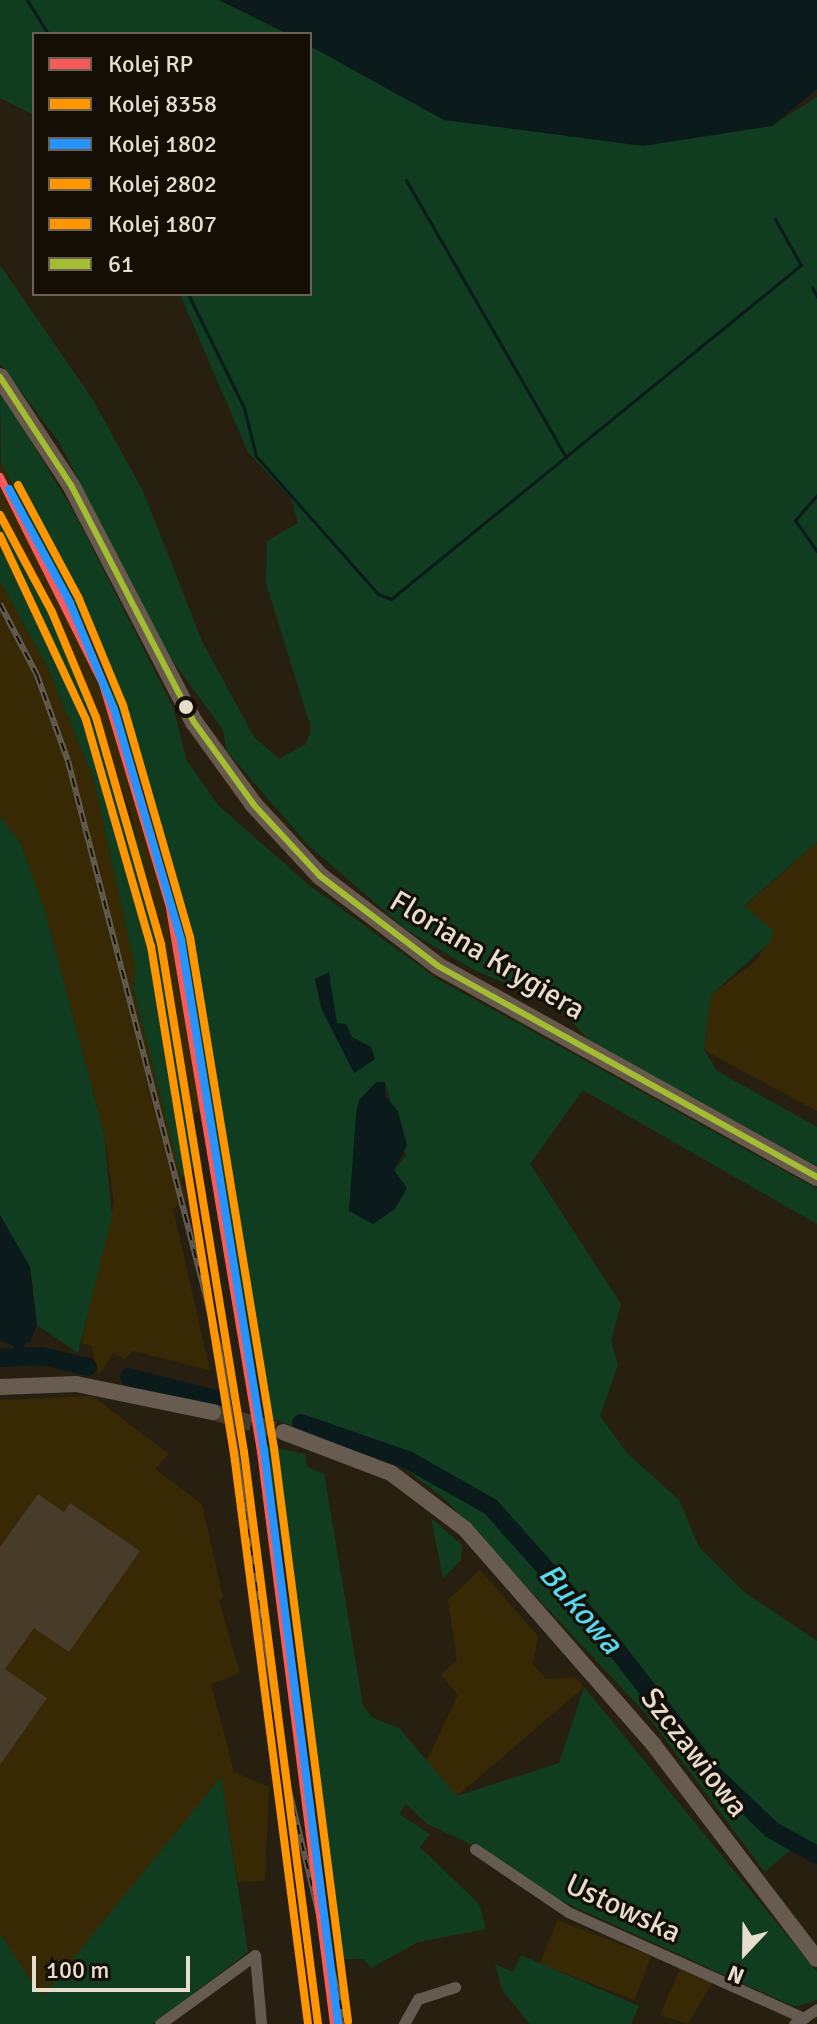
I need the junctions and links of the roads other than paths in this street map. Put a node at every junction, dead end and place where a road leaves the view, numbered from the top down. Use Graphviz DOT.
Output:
graph roads {
  1 [pos="0,377"];
  2 [pos="817,1177"];
  3 [pos="0,1387"];
  4 [pos="213,1412"];
  5 [pos="283,1432"];
  6 [pos="475,1849"];
  7 [pos="817,1959"];
  8 [pos="455,1987"];
  9 [pos="817,2009"];
  10 [pos="799,2021"];
  11 [pos="160,2024"];
  12 [pos="261,2024"];
  13 [pos="404,2024"];
  1 -- 2 [label="main road, Floriana Krygiera"];
  3 -- 4 [label="street"];
  5 -- 7 [label="street, Szczawiowa"];
  6 -- 10 [label="street, Ustowska"];
  8 -- 13 [label="street"];
  9 -- 10 [label="street, Ustowska"];
  11 -- 12 [label="street"];
}
